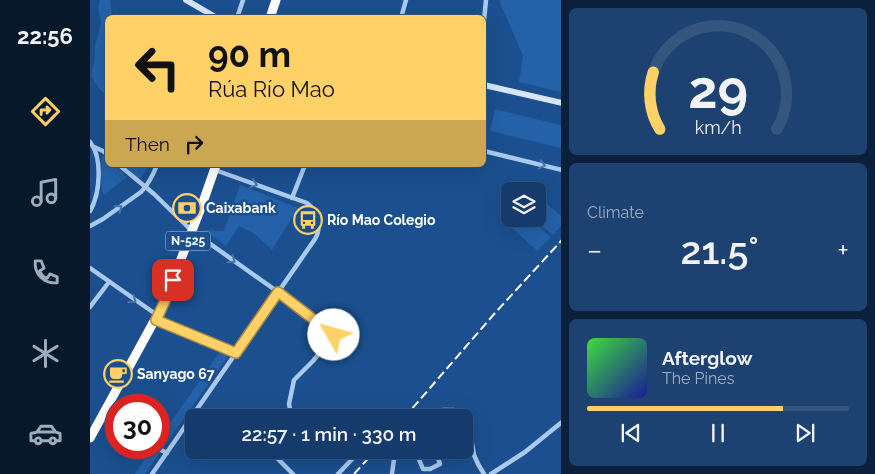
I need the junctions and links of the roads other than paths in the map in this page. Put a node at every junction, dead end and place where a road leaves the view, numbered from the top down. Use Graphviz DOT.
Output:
graph roads {
  1 [pos="186,0"];
  2 [pos="243,0"];
  3 [pos="276,0"];
  4 [pos="406,0"];
  5 [pos="486,0"];
  6 [pos="212,15"];
  7 [pos="238,15"];
  8 [pos="271,15"];
  9 [pos="402,15"];
  10 [pos="485,15"];
  11 [pos="486,85"];
  12 [pos="561,103"];
  13 [pos="90,142"];
  14 [pos="94,146"];
  15 [pos="486,151"];
  16 [pos="105,153"];
  17 [pos="121,167"];
  18 [pos="156,167"];
  19 [pos="303,167"];
  20 [pos="216,168"];
  21 [pos="561,170"];
  22 [pos="146,187"];
  23 [pos="292,198"];
  24 [pos="90,211"];
  25 [pos="90,226"];
  26 [pos="192,231"];
  27 [pos="90,268"];
  28 [pos="109,282"];
  29 [pos="278,292"];
  30 [pos="90,307"];
  31 [pos="157,318"];
  32 [pos="236,353"];
  33 [pos="290,409"];
  34 [pos="102,418"];
  35 [pos="105,420"];
  36 [pos="561,422"];
  37 [pos="90,438"];
  38 [pos="170,449"];
  39 [pos="473,449"];
  40 [pos="163,459"];
  41 [pos="278,459"];
  42 [pos="352,459"];
  43 [pos="394,459"];
  44 [pos="419,459"];
  45 [pos="438,459"];
  46 [pos="431,472"];
  47 [pos="152,474"];
  48 [pos="293,474"];
  49 [pos="338,474"];
  50 [pos="392,474"];
  51 [pos="484,474"];
  52 [pos="490,474"];
  1 -- 6 [label="street"];
  2 -- 7 [label="street"];
  3 -- 8 [label="highway"];
  4 -- 9 [label="street"];
  5 -- 10 [label="street"];
  11 -- 12 [label="street"];
  13 -- 14 [label="street"];
  14 -- 16 [label="street"];
  14 -- 24 [label="street"];
  15 -- 21 [label="street, one-way"];
  17 -- 22 [label="street"];
  18 -- 22 [label="street"];
  19 -- 23 [label="street"];
  20 -- 23 [label="street, one-way"];
  20 -- 26 [label="highway, N-525"];
  25 -- 22 [label="street, one-way"];
  22 -- 26 [label="street"];
  23 -- 29 [label="street"];
  26 -- 29 [label="street, one-way"];
  26 -- 31 [label="highway, N-525"];
  27 -- 28 [label="street"];
  28 -- 30 [label="street"];
  28 -- 31 [label="street, one-way"];
  29 -- 32 [label="street"];
  29 -- 33 [label="street"];
  31 -- 32 [label="street"];
  31 -- 34 [label="highway, N-525"];
  32 -- 38 [label="street"];
  34 -- 35 [label="street"];
  34 -- 37 [label="highway, N-525"];
  36 -- 52 [label="street"];
  39 -- 51 [label="street"];
  40 -- 47 [label="street"];
  41 -- 48 [label="street"];
  42 -- 49 [label="street"];
  43 -- 50 [label="street"];
  44 -- 46 [label="street"];
  45 -- 46 [label="street"];
}
